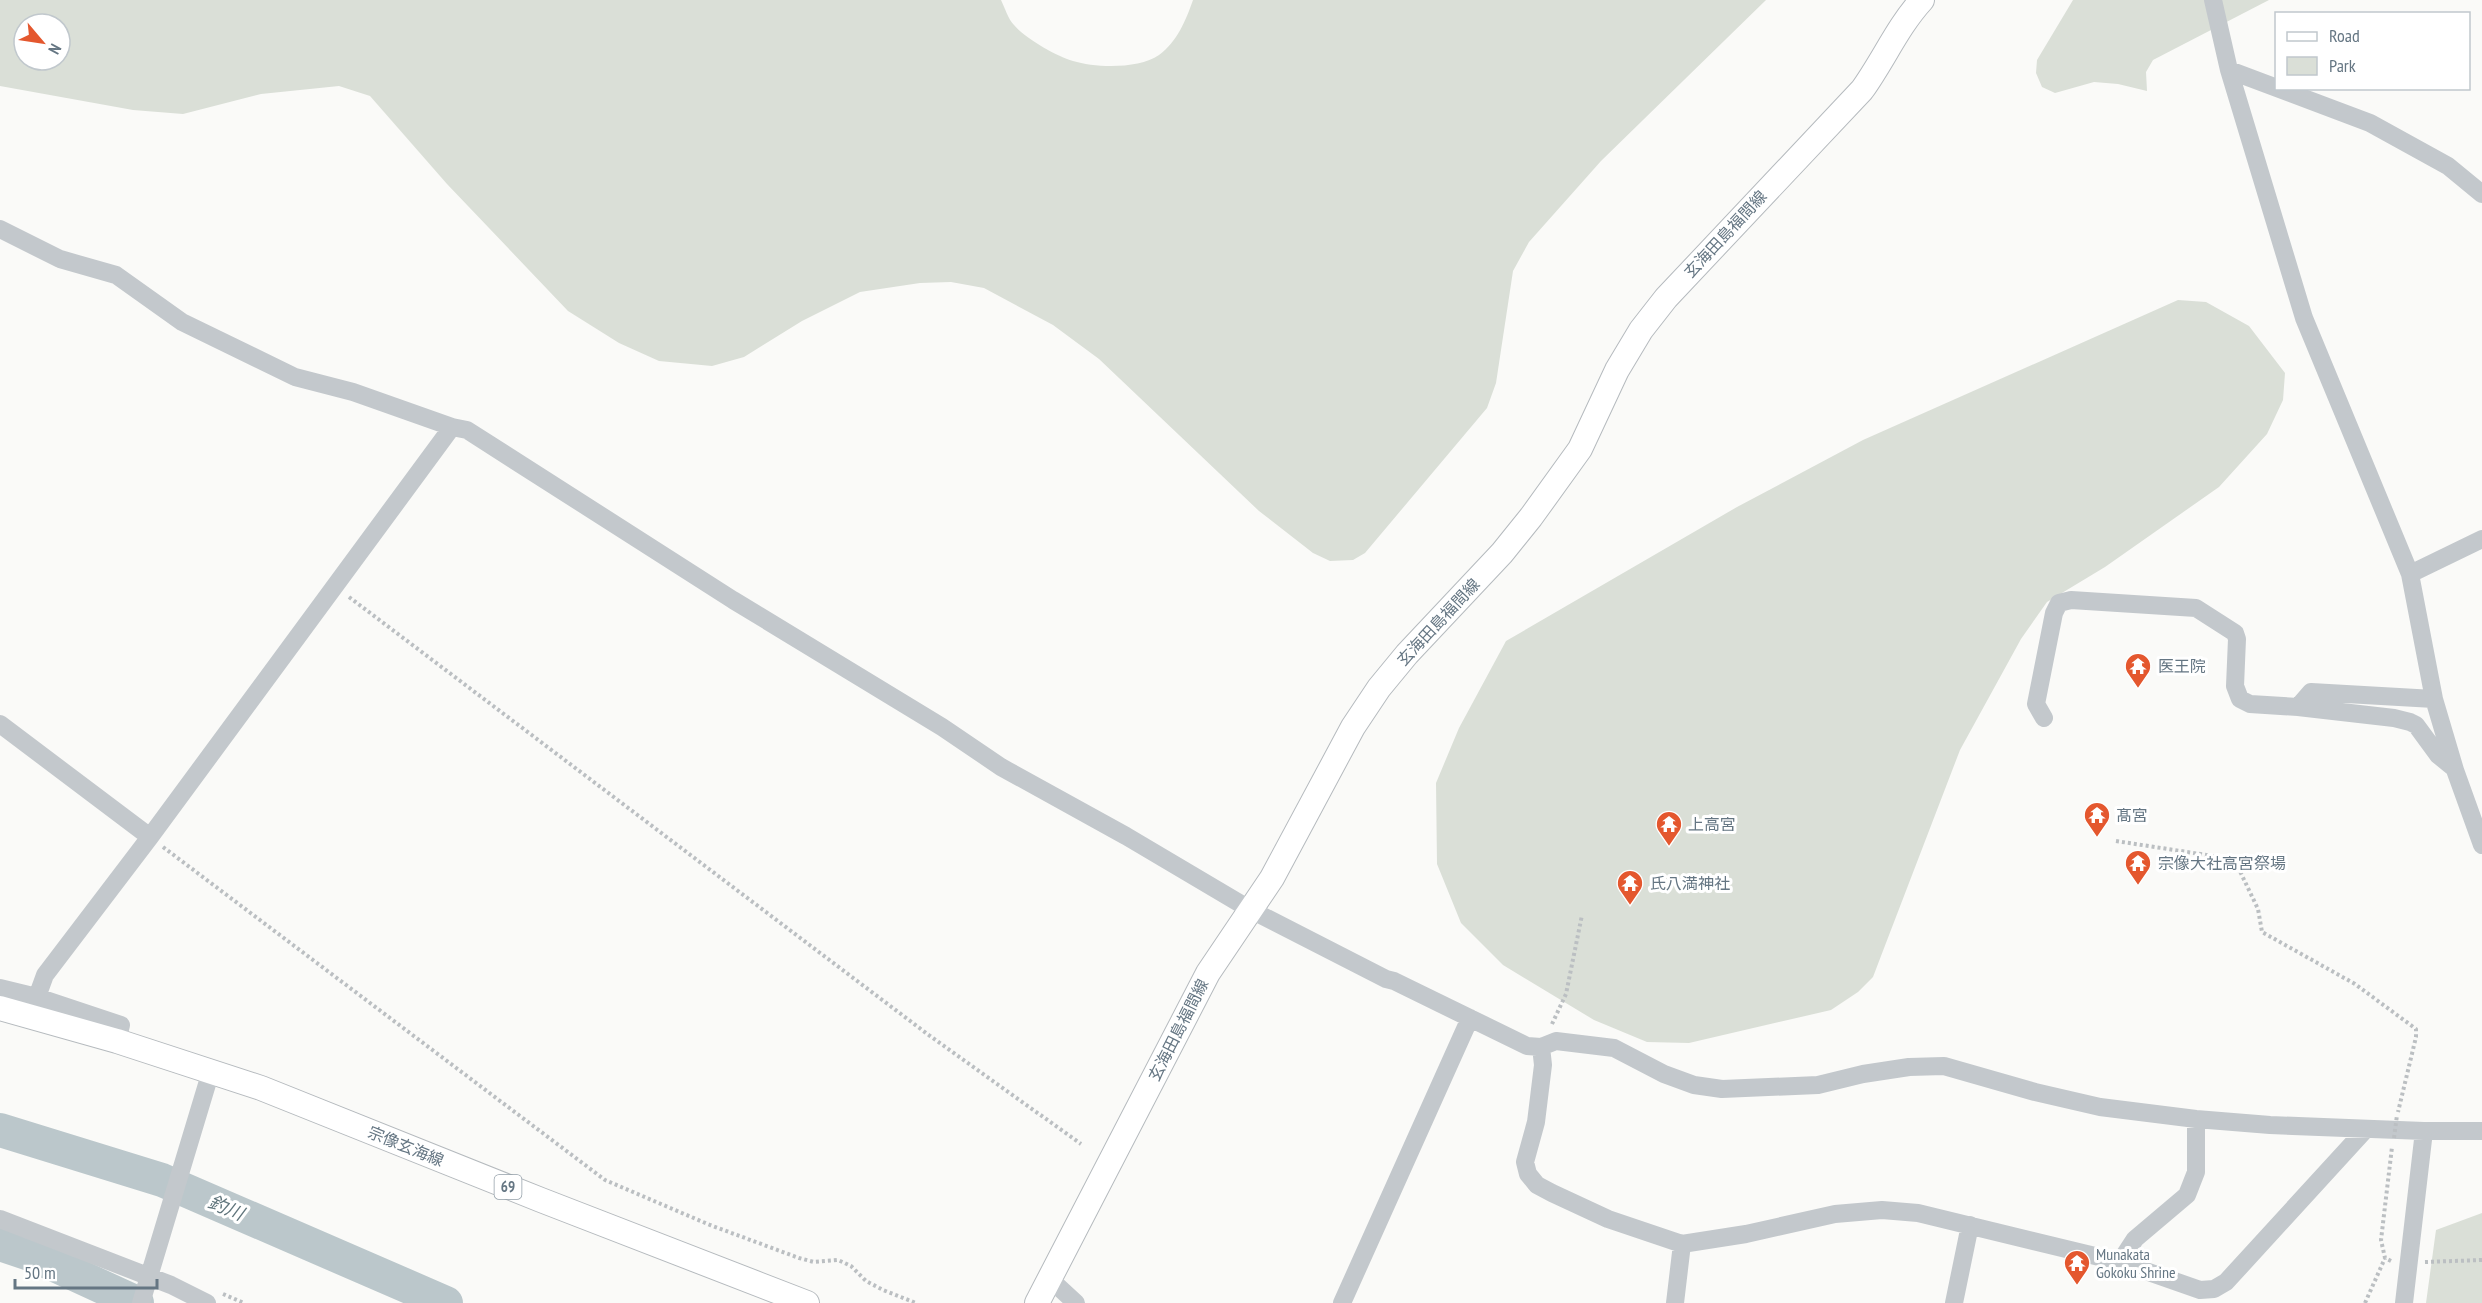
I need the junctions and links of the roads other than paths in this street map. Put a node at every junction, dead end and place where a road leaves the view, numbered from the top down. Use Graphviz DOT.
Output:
graph roads {
  1 [pos="1922,0"];
  2 [pos="2213,0"];
  3 [pos="2229,70"];
  4 [pos="2275,87"];
  5 [pos="2282,90"];
  6 [pos="2482,194"];
  7 [pos="0,229"];
  8 [pos="452,427"];
  9 [pos="2482,539"];
  10 [pos="2410,574"];
  11 [pos="2434,699"];
  12 [pos="2298,707"];
  13 [pos="2044,718"];
  14 [pos="0,724"];
  15 [pos="2455,770"];
  16 [pos="150,837"];
  17 [pos="2482,845"];
  18 [pos="1251,910"];
  19 [pos="0,988"];
  20 [pos="38,997"];
  21 [pos="0,1008"];
  22 [pos="1470,1018"];
  23 [pos="117,1041"];
  24 [pos="1541,1047"];
  25 [pos="208,1080"];
  26 [pos="2196,1119"];
  27 [pos="2366,1129"];
  28 [pos="2424,1131"];
  29 [pos="2482,1131"];
  30 [pos="0,1220"];
  31 [pos="1970,1225"];
  32 [pos="1682,1244"];
  33 [pos="2120,1262"];
  34 [pos="149,1277"];
  35 [pos="1050,1279"];
  36 [pos="141,1303"];
  37 [pos="207,1303"];
  38 [pos="807,1303"];
  39 [pos="1037,1303"];
  40 [pos="1076,1303"];
  41 [pos="1342,1303"];
  42 [pos="1675,1303"];
  43 [pos="1954,1303"];
  44 [pos="2404,1303"];
  1 -- 18 [label="main road, 玄海田島福間線"];
  2 -- 3 [label="street"];
  3 -- 4 [label="street"];
  3 -- 10 [label="street"];
  5 -- 6 [label="street"];
  7 -- 8 [label="street"];
  8 -- 16 [label="street"];
  8 -- 18 [label="street"];
  9 -- 10 [label="street"];
  10 -- 11 [label="street"];
  11 -- 12 [label="street"];
  11 -- 15 [label="street"];
  12 -- 13 [label="street"];
  12 -- 15 [label="street"];
  14 -- 16 [label="street"];
  15 -- 17 [label="street"];
  16 -- 20 [label="street"];
  18 -- 22 [label="street"];
  18 -- 35 [label="main road, 玄海田島福間線"];
  19 -- 20 [label="street"];
  20 -- 23 [label="street"];
  21 -- 23 [label="main road, 宗像玄海線 / 69"];
  22 -- 24 [label="street"];
  22 -- 41 [label="street"];
  23 -- 25 [label="main road, 宗像玄海線 / 69"];
  24 -- 26 [label="street"];
  24 -- 32 [label="street"];
  25 -- 34 [label="street"];
  25 -- 38 [label="main road, 宗像玄海線 / 69"];
  26 -- 27 [label="street"];
  26 -- 33 [label="street"];
  27 -- 28 [label="street"];
  27 -- 33 [label="street"];
  28 -- 29 [label="street"];
  28 -- 44 [label="street"];
  30 -- 34 [label="street"];
  31 -- 32 [label="street"];
  31 -- 33 [label="street"];
  31 -- 43 [label="street"];
  32 -- 42 [label="street"];
  34 -- 36 [label="street"];
  34 -- 37 [label="street"];
  35 -- 39 [label="main road, 玄海田島福間線"];
  35 -- 40 [label="street"];
}
